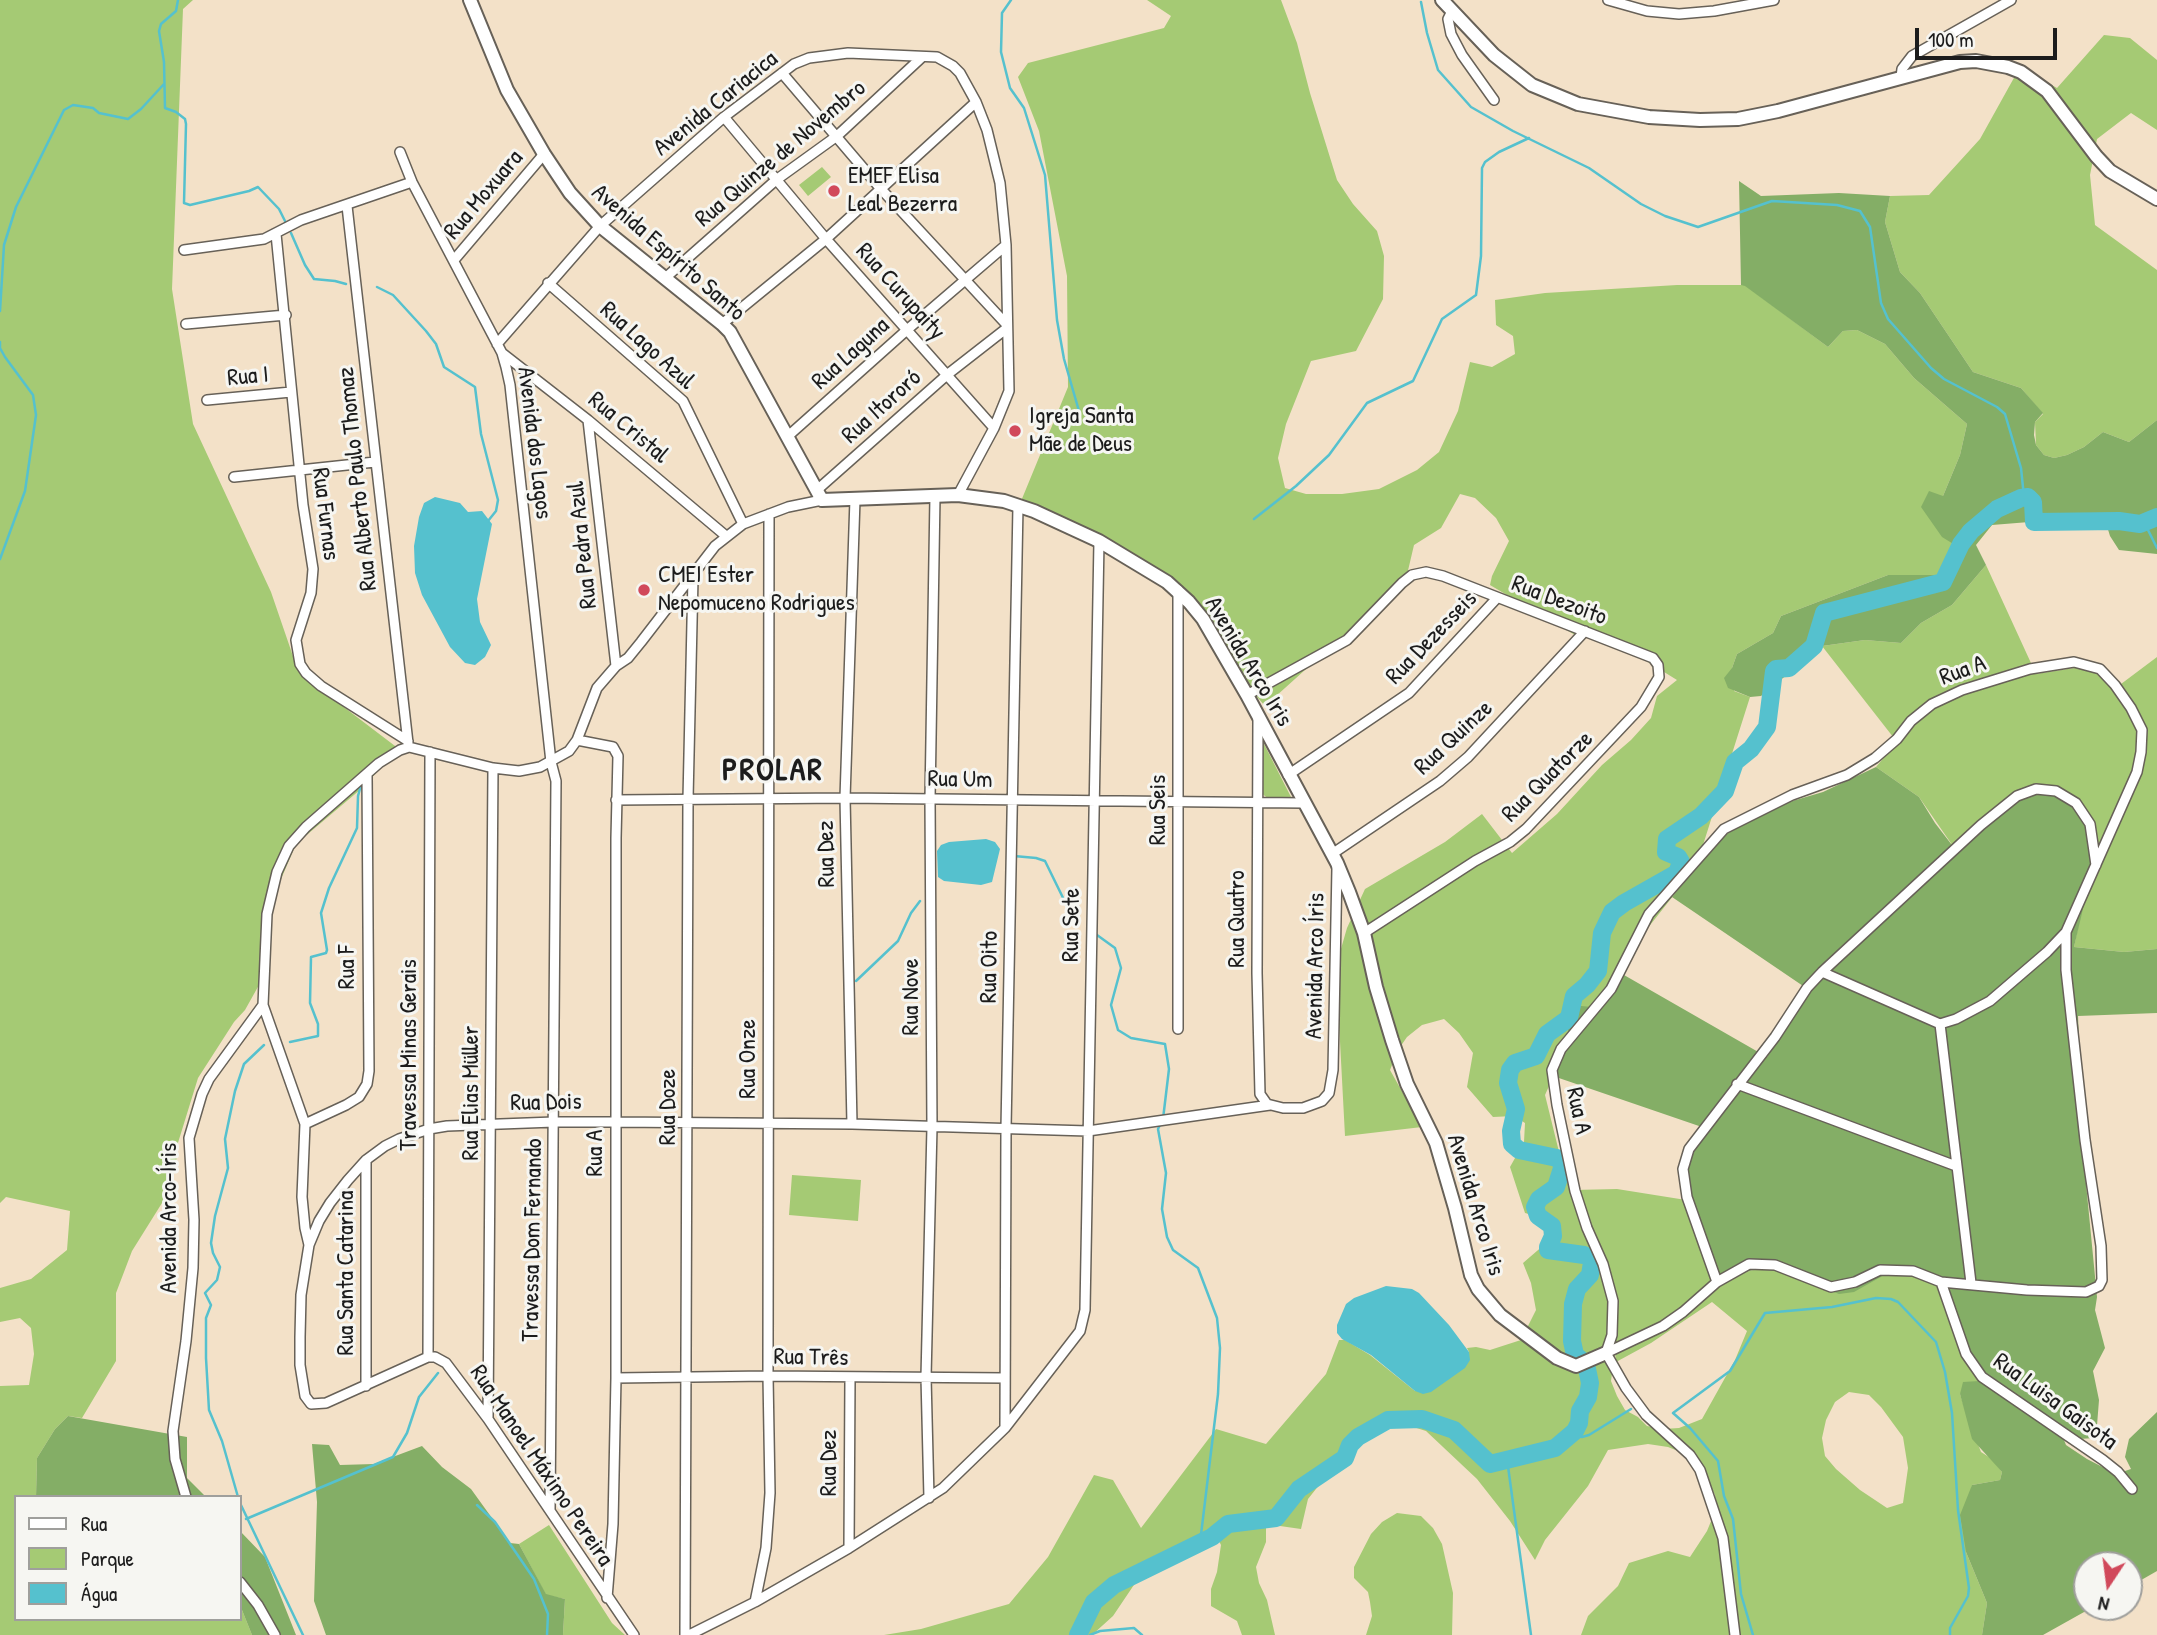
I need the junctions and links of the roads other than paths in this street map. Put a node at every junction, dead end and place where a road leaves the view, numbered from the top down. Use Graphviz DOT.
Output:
graph roads {
  1 [pos="470,0"];
  2 [pos="1442,0"];
  3 [pos="1608,0"];
  4 [pos="1774,0"];
  5 [pos="2011,0"];
  6 [pos="1452,11"];
  7 [pos="921,58"];
  8 [pos="782,74"];
  9 [pos="1901,77"];
  10 [pos="1494,100"];
  11 [pos="976,102"];
  12 [pos="724,117"];
  13 [pos="836,136"];
  14 [pos="400,152"];
  15 [pos="544,154"];
  16 [pos="776,180"];
  17 [pos="412,182"];
  18 [pos="881,189"];
  19 [pos="2157,199"];
  20 [pos="347,206"];
  21 [pos="600,226"];
  22 [pos="276,234"];
  23 [pos="826,239"];
  24 [pos="1006,245"];
  25 [pos="184,250"];
  26 [pos="454,260"];
  27 [pos="664,279"];
  28 [pos="965,279"];
  29 [pos="548,283"];
  30 [pos="286,315"];
  31 [pos="186,324"];
  32 [pos="722,324"];
  33 [pos="1007,327"];
  34 [pos="908,329"];
  35 [pos="497,344"];
  36 [pos="502,353"];
  37 [pos="948,374"];
  38 [pos="291,392"];
  39 [pos="207,400"];
  40 [pos="588,420"];
  41 [pos="994,428"];
  42 [pos="787,437"];
  43 [pos="374,461"];
  44 [pos="300,469"];
  45 [pos="234,477"];
  46 [pos="820,495"];
  47 [pos="958,495"];
  48 [pos="935,496"];
  49 [pos="855,499"];
  50 [pos="1018,506"];
  51 [pos="769,514"];
  52 [pos="743,524"];
  53 [pos="726,536"];
  54 [pos="1098,541"];
  55 [pos="693,578"];
  56 [pos="1178,590"];
  57 [pos="1497,598"];
  58 [pos="1585,631"];
  59 [pos="1658,665"];
  60 [pos="616,666"];
  61 [pos="1247,695"];
  62 [pos="1258,714"];
  63 [pos="577,740"];
  64 [pos="409,744"];
  65 [pos="430,752"];
  66 [pos="551,762"];
  67 [pos="493,768"];
  68 [pos="367,775"];
  69 [pos="1288,775"];
  70 [pos="845,798"];
  71 [pos="688,799"];
  72 [pos="769,799"];
  73 [pos="930,799"];
  74 [pos="616,800"];
  75 [pos="1013,800"];
  76 [pos="1094,801"];
  77 [pos="1178,802"];
  78 [pos="1257,803"];
  79 [pos="1304,803"];
  80 [pos="1334,858"];
  81 [pos="2096,866"];
  82 [pos="2066,932"];
  83 [pos="1364,933"];
  84 [pos="1822,972"];
  85 [pos="263,1005"];
  86 [pos="1940,1024"];
  87 [pos="1178,1029"];
  88 [pos="1737,1084"];
  89 [pos="1270,1105"];
  90 [pos="554,1122"];
  91 [pos="615,1122"];
  92 [pos="491,1123"];
  93 [pos="305,1124"];
  94 [pos="688,1124"];
  95 [pos="769,1124"];
  96 [pos="852,1124"];
  97 [pos="932,1127"];
  98 [pos="1006,1128"];
  99 [pos="429,1129"];
  100 [pos="1088,1131"];
  101 [pos="366,1160"];
  102 [pos="1956,1166"];
  103 [pos="309,1245"];
  104 [pos="1717,1282"];
  105 [pos="1941,1282"];
  106 [pos="1971,1283"];
  107 [pos="1606,1353"];
  108 [pos="428,1357"];
  109 [pos="768,1376"];
  110 [pos="926,1377"];
  111 [pos="616,1378"];
  112 [pos="687,1378"];
  113 [pos="850,1378"];
  114 [pos="1005,1378"];
  115 [pos="366,1386"];
  116 [pos="488,1419"];
  117 [pos="1005,1428"];
  118 [pos="2132,1489"];
  119 [pos="185,1495"];
  120 [pos="929,1498"];
  121 [pos="550,1510"];
  122 [pos="849,1548"];
  123 [pos="242,1585"];
  124 [pos="607,1598"];
  125 [pos="755,1602"];
  126 [pos="275,1635"];
  127 [pos="634,1635"];
  128 [pos="687,1635"];
  129 [pos="1735,1635"];
  1 -- 15 [label="street, Avenida Espírito Santo"];
  2 -- 6 [label="street"];
  3 -- 4 [label="street"];
  5 -- 9 [label="street"];
  6 -- 9 [label="street"];
  6 -- 10 [label="street"];
  7 -- 8 [label="street, Avenida Cariacica"];
  7 -- 11 [label="street, Avenida Cariacica"];
  7 -- 13 [label="street, Rua Quinze de Novembro"];
  8 -- 12 [label="street, Avenida Cariacica"];
  8 -- 13 [label="street"];
  9 -- 19 [label="street"];
  11 -- 18 [label="street"];
  11 -- 24 [label="street, Avenida Cariacica"];
  12 -- 16 [label="street, Rua Curupaity"];
  12 -- 21 [label="street, Avenida Cariacica"];
  13 -- 16 [label="street, Rua Quinze de Novembro"];
  13 -- 18 [label="street"];
  14 -- 17 [label="street, Avenida dos Lagos"];
  15 -- 21 [label="street, Avenida Espírito Santo"];
  15 -- 26 [label="street, Rua Moxuara"];
  16 -- 23 [label="street, Rua Curupaity"];
  16 -- 27 [label="street, Rua Quinze de Novembro"];
  17 -- 20 [label="street"];
  17 -- 26 [label="street, Avenida dos Lagos"];
  18 -- 23 [label="street"];
  18 -- 28 [label="street"];
  20 -- 22 [label="street"];
  20 -- 43 [label="street, Rua Alberto Paulo Thomaz"];
  21 -- 27 [label="street, Avenida Espírito Santo"];
  21 -- 29 [label="street, Avenida Cariacica"];
  22 -- 25 [label="street"];
  22 -- 30 [label="street, Rua Furnas"];
  23 -- 32 [label="street"];
  23 -- 34 [label="street, Rua Curupaity"];
  24 -- 28 [label="street, Rua Laguna"];
  24 -- 33 [label="street, Avenida Cariacica"];
  26 -- 35 [label="street, Avenida dos Lagos"];
  27 -- 32 [label="street, Avenida Espírito Santo"];
  28 -- 33 [label="street"];
  28 -- 34 [label="street, Rua Laguna"];
  29 -- 35 [label="street, Avenida Cariacica"];
  29 -- 52 [label="street, Rua Lago Azul"];
  30 -- 31 [label="street"];
  30 -- 38 [label="street, Rua Furnas"];
  32 -- 42 [label="street, Avenida Espírito Santo"];
  33 -- 37 [label="street, Rua Itororó"];
  33 -- 41 [label="street, Avenida Cariacica"];
  34 -- 37 [label="street, Rua Curupaity"];
  34 -- 42 [label="street, Rua Laguna"];
  35 -- 36 [label="street, Avenida dos Lagos"];
  36 -- 40 [label="street, Rua Cristal"];
  36 -- 66 [label="street, Avenida dos Lagos"];
  37 -- 41 [label="street, Rua Curupaity"];
  37 -- 46 [label="street, Rua Itororó"];
  38 -- 39 [label="street, Rua I"];
  38 -- 44 [label="street, Rua Furnas"];
  40 -- 53 [label="street, Rua Cristal"];
  40 -- 60 [label="street, Rua Pedra Azul"];
  41 -- 47 [label="street, Avenida Cariacica"];
  42 -- 46 [label="street, Avenida Espírito Santo"];
  43 -- 44 [label="street"];
  43 -- 64 [label="street, Rua Alberto Paulo Thomaz"];
  44 -- 45 [label="street"];
  44 -- 64 [label="street, Rua Furnas"];
  46 -- 49 [label="street, Avenida Arco Iris"];
  46 -- 51 [label="street, Avenida Arco Iris"];
  47 -- 48 [label="street, Avenida Arco Iris"];
  47 -- 50 [label="street, Avenida Arco Iris"];
  48 -- 49 [label="street, Avenida Arco Iris"];
  48 -- 73 [label="street, Rua Nove"];
  49 -- 70 [label="street, Rua Dez"];
  50 -- 54 [label="street, Avenida Arco Iris"];
  50 -- 75 [label="street, Rua Oito"];
  51 -- 52 [label="street, Avenida Arco Iris"];
  51 -- 72 [label="street, Rua Onze"];
  52 -- 53 [label="street, Avenida Arco Iris"];
  53 -- 55 [label="street, Avenida Arco Iris"];
  54 -- 56 [label="street, Avenida Arco Iris"];
  54 -- 76 [label="street, Rua Sete"];
  55 -- 60 [label="street, Avenida Arco Iris"];
  55 -- 71 [label="street, Rua Doze"];
  56 -- 61 [label="street, Avenida Arco Iris"];
  56 -- 77 [label="street, Rua Seis"];
  57 -- 58 [label="street, Rua Dezoito"];
  57 -- 61 [label="street, Rua Dezoito"];
  57 -- 69 [label="street, Rua Dezesseis"];
  58 -- 59 [label="street, Rua Dezoito"];
  58 -- 80 [label="street, Rua Quinze"];
  59 -- 83 [label="street, Rua Quatorze"];
  60 -- 63 [label="street, Avenida Arco Iris"];
  61 -- 62 [label="street, Avenida Arco Iris"];
  62 -- 69 [label="street, Avenida Arco Iris"];
  62 -- 78 [label="street, Rua Quatro"];
  63 -- 66 [label="street, Avenida Arco Iris"];
  63 -- 74 [label="street, Rua A"];
  64 -- 65 [label="street"];
  64 -- 68 [label="street"];
  65 -- 67 [label="street"];
  65 -- 99 [label="street, Travessa Minas Gerais"];
  66 -- 67 [label="street"];
  66 -- 90 [label="street, Travessa Dom Fernando"];
  67 -- 92 [label="street, Rua Elias Müller"];
  68 -- 85 [label="street"];
  68 -- 93 [label="street, Rua F"];
  69 -- 79 [label="street, Avenida Arco Iris"];
  70 -- 72 [label="street, Rua Um"];
  70 -- 73 [label="street, Rua Um"];
  70 -- 96 [label="street, Rua Dez"];
  71 -- 72 [label="street, Rua Um"];
  71 -- 74 [label="street, Rua Um"];
  71 -- 94 [label="street, Rua Doze"];
  72 -- 95 [label="street, Rua Onze"];
  73 -- 75 [label="street, Rua Um"];
  73 -- 97 [label="street, Rua Nove"];
  74 -- 91 [label="street, Rua A"];
  75 -- 76 [label="street, Rua Um"];
  75 -- 98 [label="street, Rua Oito"];
  76 -- 77 [label="street, Rua Um"];
  76 -- 100 [label="street, Rua Sete"];
  77 -- 78 [label="street, Rua Um"];
  77 -- 87 [label="street, Rua Seis"];
  78 -- 79 [label="street, Rua Um"];
  78 -- 89 [label="street, Rua Quatro"];
  79 -- 80 [label="street, Avenida Arco Iris"];
  80 -- 83 [label="street, Avenida Arco Iris"];
  80 -- 89 [label="street, Avenida Arco Íris"];
  81 -- 82 [label="street, Rua A"];
  81 -- 84 [label="street"];
  81 -- 107 [label="street, Rua A"];
  82 -- 86 [label="street, Rua A"];
  82 -- 106 [label="street"];
  83 -- 107 [label="street, Avenida Arco Iris"];
  84 -- 86 [label="street"];
  84 -- 88 [label="street"];
  85 -- 93 [label="street"];
  85 -- 119 [label="street, Avenida Arco-Íris"];
  86 -- 102 [label="street"];
  88 -- 102 [label="street"];
  88 -- 104 [label="street"];
  89 -- 100 [label="street, Rua Dois"];
  90 -- 91 [label="street, Rua Dois"];
  90 -- 92 [label="street, Rua Dois"];
  90 -- 121 [label="street, Travessa Dom Fernando"];
  91 -- 94 [label="street, Rua Dois"];
  91 -- 111 [label="street, Rua A"];
  92 -- 99 [label="street, Rua Dois"];
  92 -- 116 [label="street, Rua Elias Müller"];
  93 -- 103 [label="street"];
  94 -- 95 [label="street, Rua Dois"];
  94 -- 112 [label="street, Rua Doze"];
  95 -- 96 [label="street, Rua Dois"];
  95 -- 109 [label="street, Rua Onze"];
  96 -- 97 [label="street, Rua Dois"];
  97 -- 98 [label="street, Rua Dois"];
  97 -- 110 [label="street, Rua Nove"];
  98 -- 100 [label="street, Rua Dois"];
  98 -- 114 [label="street, Rua Oito"];
  99 -- 101 [label="street, Rua Dois"];
  99 -- 108 [label="street, Travessa Minas Gerais"];
  100 -- 117 [label="street, Rua Sete"];
  101 -- 103 [label="street, Rua Dois"];
  101 -- 115 [label="street, Rua Santa Catarina"];
  102 -- 106 [label="street"];
  103 -- 115 [label="street"];
  104 -- 105 [label="street"];
  104 -- 107 [label="street"];
  105 -- 106 [label="street"];
  105 -- 118 [label="street, Rua Luisa Gaisota"];
  107 -- 129 [label="street"];
  108 -- 115 [label="street"];
  108 -- 116 [label="street, Rua Manoel Máximo Pereira"];
  109 -- 112 [label="street, Rua Três"];
  109 -- 113 [label="street, Rua Três"];
  109 -- 125 [label="street, Rua Onze"];
  110 -- 113 [label="street, Rua Três"];
  110 -- 114 [label="street, Rua Três"];
  110 -- 120 [label="street, Rua Nove"];
  111 -- 112 [label="street, Rua Três"];
  111 -- 124 [label="street, Rua A"];
  112 -- 128 [label="street, Rua Doze"];
  113 -- 122 [label="street, Rua Dez"];
  114 -- 117 [label="street, Rua Oito"];
  116 -- 121 [label="street, Rua Manoel Máximo Pereira"];
  117 -- 120 [label="street"];
  120 -- 122 [label="street"];
  121 -- 124 [label="street, Rua Manoel Máximo Pereira"];
  122 -- 125 [label="street"];
  123 -- 126 [label="street"];
  124 -- 127 [label="street, Rua Manoel Máximo Pereira"];
  125 -- 128 [label="street"];
}
